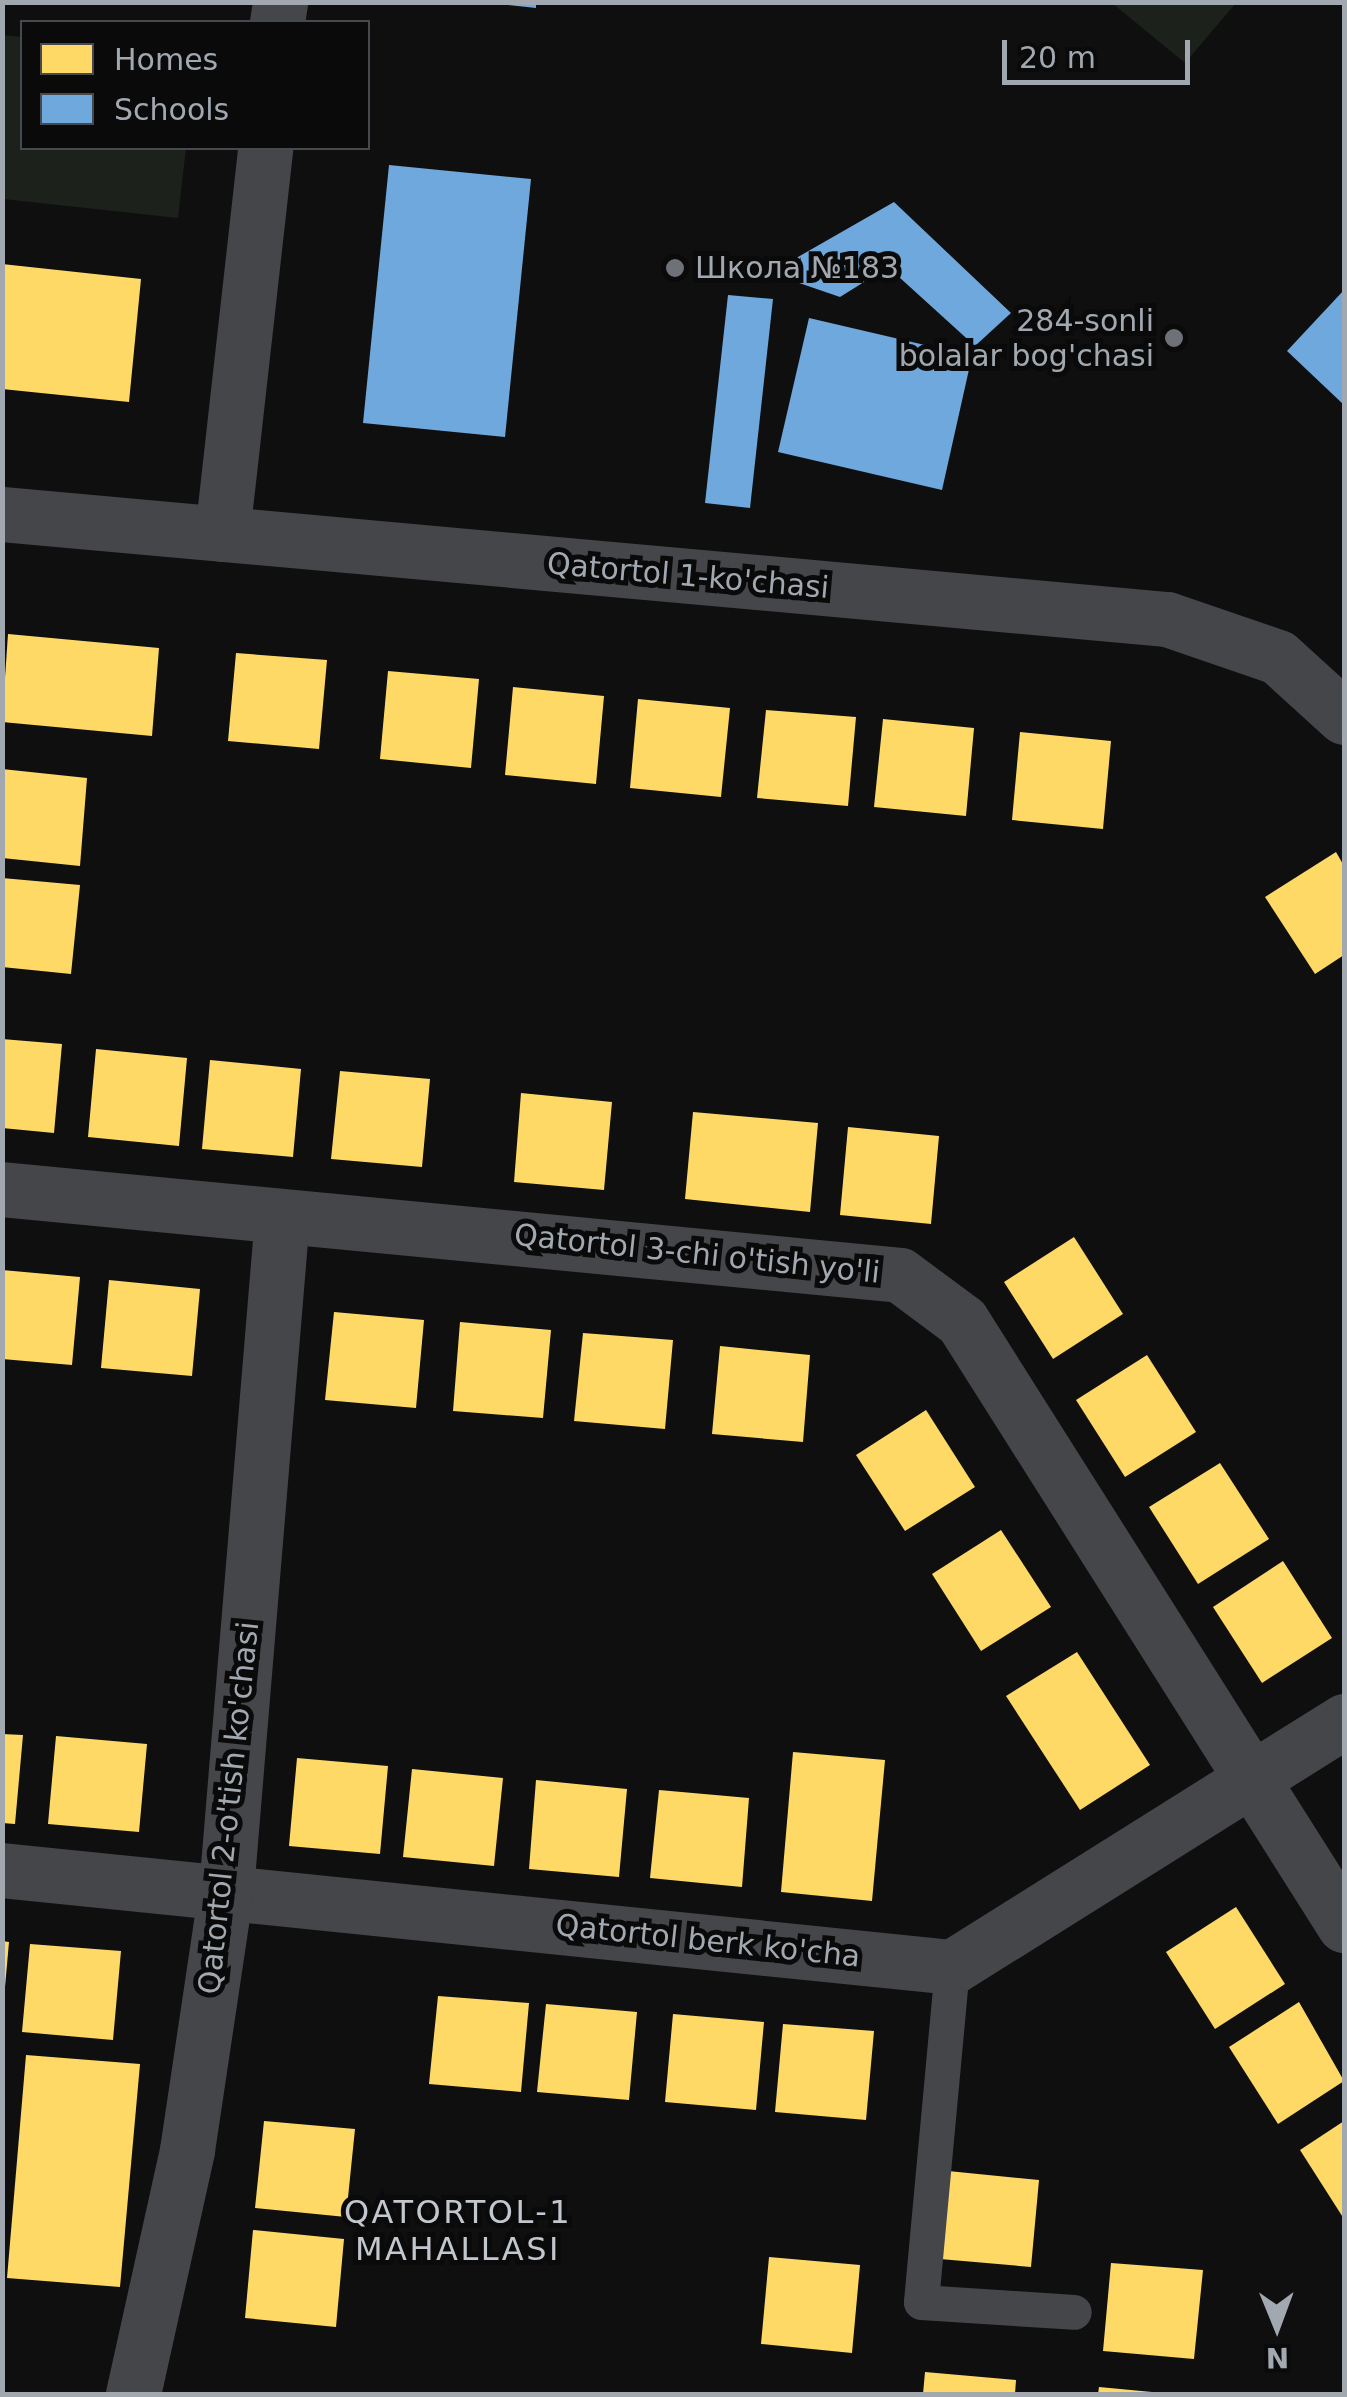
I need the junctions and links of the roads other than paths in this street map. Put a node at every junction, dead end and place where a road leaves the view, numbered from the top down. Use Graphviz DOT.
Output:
graph roads {
  1 [pos="265,150"];
  2 [pos="2,514"];
  3 [pos="222,534"];
  4 [pos="1344,717"];
  5 [pos="2,1189"];
  6 [pos="282,1216"];
  7 [pos="1344,1721"];
  8 [pos="1250,1781"];
  9 [pos="2,1870"];
  10 [pos="226,1890"];
  11 [pos="1344,1925"];
  12 [pos="952,1967"];
  13 [pos="1074,2312"];
  14 [pos="134,2394"];
  1 -- 3 [label="street"];
  2 -- 3 [label="street, Qatortol 1-ko'chasi"];
  3 -- 4 [label="street, Qatortol 1-ko'chasi"];
  5 -- 6 [label="street, Qatortol 3-chi o'tish yo'li"];
  6 -- 8 [label="street, Qatortol 3-chi o'tish yo'li"];
  6 -- 10 [label="street, Qatortol 2-o'tish ko'chasi"];
  7 -- 8 [label="street"];
  8 -- 11 [label="street, Qatortol 3-chi o'tish yo'li"];
  8 -- 12 [label="street"];
  9 -- 10 [label="street, Qatortol berk ko'cha"];
  10 -- 12 [label="street, Qatortol berk ko'cha"];
  10 -- 14 [label="street, Qatortol 2-o'tish ko'chasi"];
  12 -- 13 [label="lane"];
}
